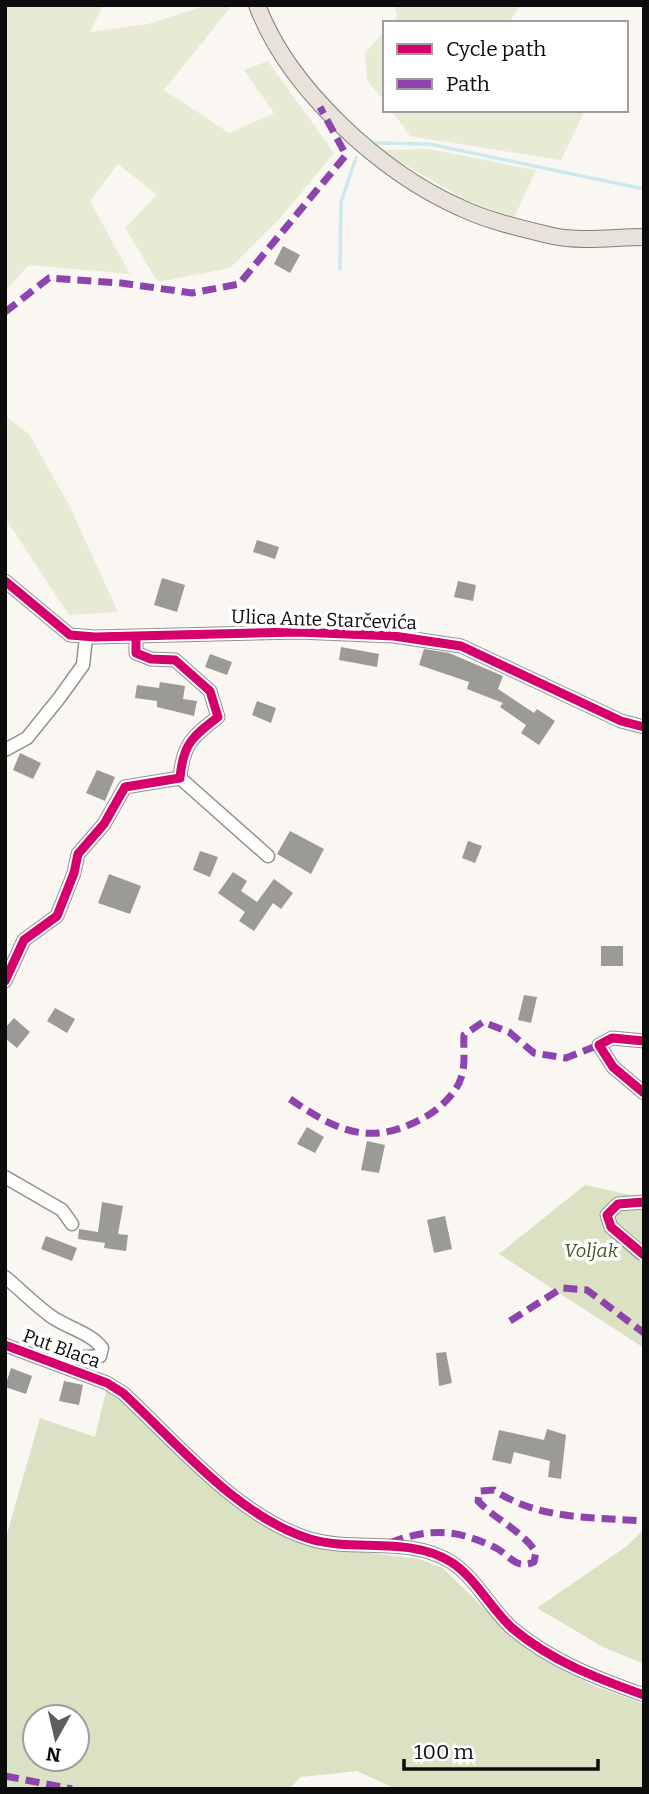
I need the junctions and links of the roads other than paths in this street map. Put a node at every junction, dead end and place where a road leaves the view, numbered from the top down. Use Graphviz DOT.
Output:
graph roads {
  1 [pos="257,5"];
  2 [pos="644,237"];
  3 [pos="5,581"];
  4 [pos="136,636"];
  5 [pos="86,637"];
  6 [pos="644,727"];
  7 [pos="5,750"];
  8 [pos="180,778"];
  9 [pos="268,856"];
  10 [pos="5,981"];
  11 [pos="644,1041"];
  12 [pos="644,1093"];
  13 [pos="5,1177"];
  14 [pos="644,1202"];
  15 [pos="72,1224"];
  16 [pos="640,1253"];
  17 [pos="5,1277"];
  18 [pos="5,1345"];
  19 [pos="43,1361"];
  20 [pos="644,1695"];
  1 -- 2 [label="main road"];
  3 -- 5 [label="street, Ulica Ante Starčevića"];
  4 -- 5 [label="street, Ulica Ante Starčevića"];
  4 -- 6 [label="street, Ulica Ante Starčevića"];
  4 -- 8 [label="street"];
  5 -- 7 [label="street"];
  8 -- 9 [label="street"];
  8 -- 10 [label="street"];
  11 -- 12 [label="street"];
  13 -- 15 [label="street"];
  14 -- 16 [label="street"];
  17 -- 19 [label="street"];
  18 -- 19 [label="street, Put Blaca"];
  19 -- 20 [label="street, Put Blaca"];
}
